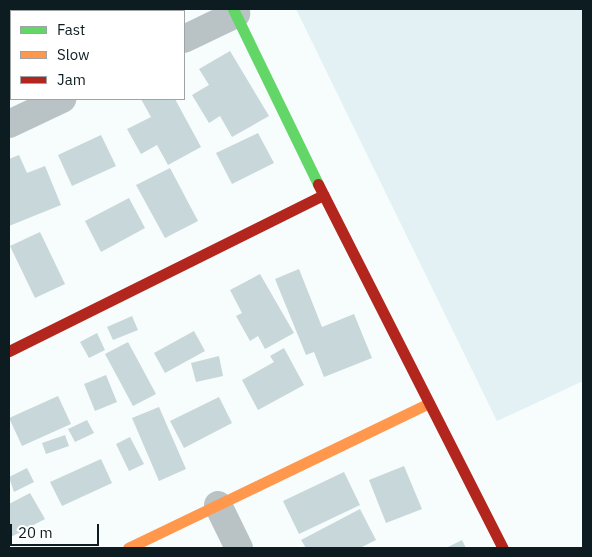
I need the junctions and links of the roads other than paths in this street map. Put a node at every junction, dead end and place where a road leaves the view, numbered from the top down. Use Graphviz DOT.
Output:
graph roads {
  1 [pos="234,12"];
  2 [pos="185,39"];
  3 [pos="60,100"];
  4 [pos="9,124"];
  5 [pos="323,195"];
  6 [pos="9,351"];
  7 [pos="429,403"];
  8 [pos="218,506"];
  9 [pos="128,548"];
  10 [pos="239,548"];
  11 [pos="503,548"];
  1 -- 2 [label="street"];
  1 -- 5 [label="street"];
  3 -- 4 [label="street"];
  5 -- 6 [label="street"];
  5 -- 7 [label="street"];
  7 -- 8 [label="street"];
  7 -- 11 [label="street"];
  8 -- 9 [label="street"];
  8 -- 10 [label="street"];
}
